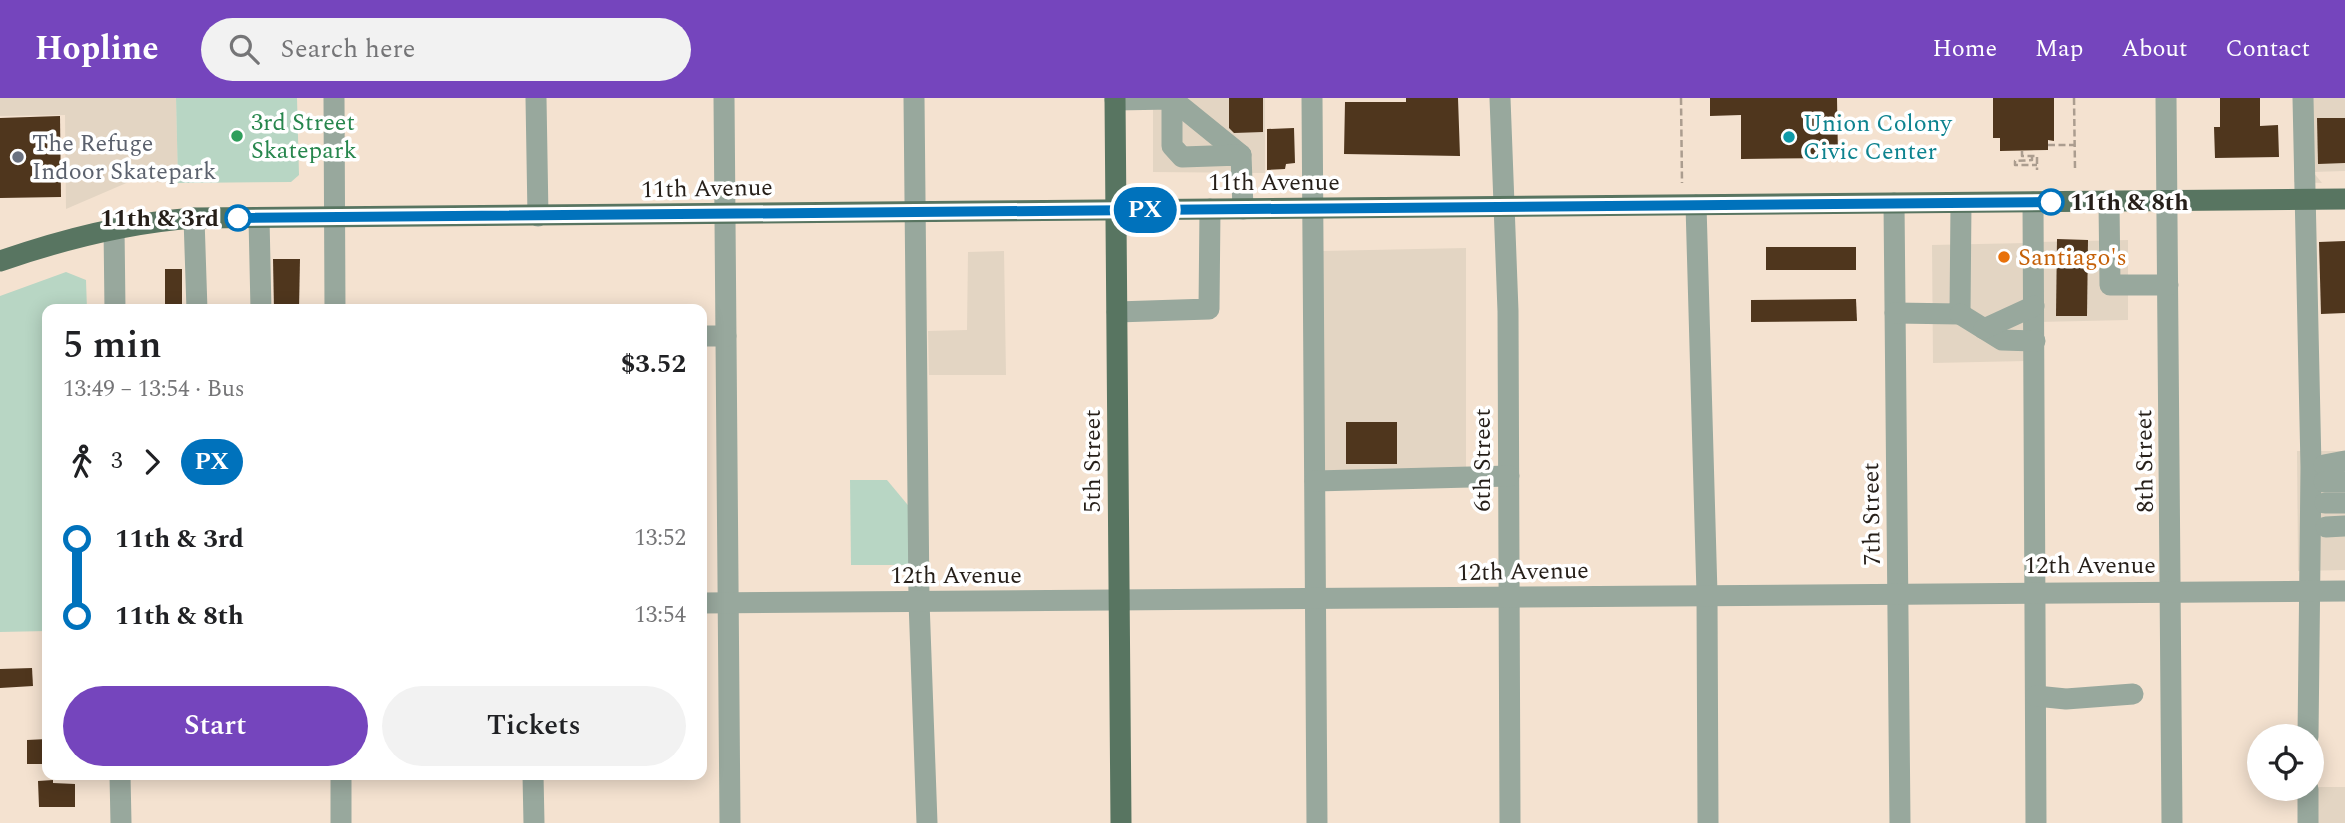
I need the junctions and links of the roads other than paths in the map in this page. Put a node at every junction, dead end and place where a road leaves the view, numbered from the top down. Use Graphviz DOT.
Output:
graph roads {
  1 [pos="334,98"];
  2 [pos="536,98"];
  3 [pos="724,98"];
  4 [pos="914,98"];
  5 [pos="1312,98"];
  6 [pos="1500,98"];
  7 [pos="2166,98"];
  8 [pos="2303,98"];
  9 [pos="1115,99"];
  10 [pos="1172,99"];
  11 [pos="1241,155"];
  12 [pos="2345,199"];
  13 [pos="2304,200"];
  14 [pos="2167,201"];
  15 [pos="2033,202"];
  16 [pos="2109,202"];
  17 [pos="1961,203"];
  18 [pos="1895,204"];
  19 [pos="1696,205"];
  20 [pos="1503,206"];
  21 [pos="1312,208"];
  22 [pos="1210,209"];
  23 [pos="1243,209"];
  24 [pos="1116,210"];
  25 [pos="915,212"];
  26 [pos="724,214"];
  27 [pos="538,216"];
  28 [pos="194,218"];
  29 [pos="259,218"];
  30 [pos="334,218"];
  31 [pos="114,228"];
  32 [pos="0,261"];
  33 [pos="2168,285"];
  34 [pos="116,304"];
  35 [pos="197,304"];
  36 [pos="261,304"];
  37 [pos="335,304"];
  38 [pos="2034,306"];
  39 [pos="1117,312"];
  40 [pos="1895,313"];
  41 [pos="1961,314"];
  42 [pos="1984,329"];
  43 [pos="707,336"];
  44 [pos="726,336"];
  45 [pos="2035,341"];
  46 [pos="2345,461"];
  47 [pos="1509,476"];
  48 [pos="1315,481"];
  49 [pos="2334,496"];
  50 [pos="2172,591"];
  51 [pos="2308,591"];
  52 [pos="2345,591"];
  53 [pos="2035,592"];
  54 [pos="1898,593"];
  55 [pos="1707,594"];
  56 [pos="1313,597"];
  57 [pos="1508,599"];
  58 [pos="919,601"];
  59 [pos="1119,602"];
  60 [pos="707,603"];
  61 [pos="728,603"];
  62 [pos="2133,694"];
  63 [pos="2036,696"];
  64 [pos="2308,724"];
  65 [pos="120,780"];
  66 [pos="341,780"];
  67 [pos="533,780"];
  68 [pos="2308,801"];
  69 [pos="121,823"];
  70 [pos="341,823"];
  71 [pos="534,823"];
  72 [pos="730,823"];
  73 [pos="927,823"];
  74 [pos="1121,823"];
  75 [pos="1317,823"];
  76 [pos="1510,823"];
  77 [pos="1708,823"];
  78 [pos="1900,823"];
  79 [pos="2036,823"];
  80 [pos="2172,823"];
  81 [pos="2308,823"];
  1 -- 30 [label="street"];
  2 -- 27 [label="street"];
  3 -- 26 [label="street"];
  4 -- 25 [label="street"];
  5 -- 21 [label="street"];
  6 -- 20 [label="street, 6th Street"];
  7 -- 14 [label="street, 8th Street"];
  8 -- 13 [label="street"];
  9 -- 10 [label="street"];
  9 -- 24 [label="main road, 5th Street"];
  10 -- 11 [label="street"];
  10 -- 11 [label="street"];
  11 -- 23 [label="street"];
  12 -- 13 [label="main road, 11th Avenue"];
  13 -- 14 [label="main road, 11th Avenue"];
  13 -- 51 [label="street"];
  14 -- 16 [label="main road, 11th Avenue"];
  14 -- 33 [label="street, 8th Street"];
  15 -- 16 [label="main road, 11th Avenue"];
  15 -- 17 [label="main road, 11th Avenue"];
  15 -- 38 [label="street"];
  16 -- 33 [label="street"];
  17 -- 18 [label="main road, 11th Avenue"];
  17 -- 41 [label="street"];
  18 -- 19 [label="main road, 11th Avenue"];
  18 -- 40 [label="street, 7th Street"];
  19 -- 20 [label="main road, 11th Avenue"];
  19 -- 55 [label="street"];
  20 -- 21 [label="main road, 11th Avenue"];
  20 -- 47 [label="street, 6th Street"];
  21 -- 23 [label="main road, 11th Avenue"];
  21 -- 48 [label="street"];
  22 -- 23 [label="main road, 11th Avenue"];
  22 -- 24 [label="main road, 11th Avenue"];
  22 -- 39 [label="street"];
  24 -- 25 [label="main road, 11th Avenue"];
  24 -- 39 [label="main road, 5th Street"];
  25 -- 26 [label="main road, 11th Avenue"];
  25 -- 58 [label="street"];
  26 -- 27 [label="main road, 11th Avenue"];
  26 -- 44 [label="street"];
  27 -- 30 [label="main road, 11th Avenue"];
  28 -- 29 [label="main road, 11th Avenue"];
  28 -- 31 [label="main road, 11th Avenue"];
  28 -- 35 [label="street"];
  29 -- 30 [label="main road, 11th Avenue"];
  29 -- 36 [label="street"];
  30 -- 37 [label="street"];
  31 -- 32 [label="main road, 11th Avenue"];
  31 -- 34 [label="street"];
  33 -- 50 [label="street, 8th Street"];
  38 -- 42 [label="street"];
  38 -- 45 [label="street"];
  39 -- 59 [label="main road, 5th Street"];
  40 -- 41 [label="street"];
  40 -- 54 [label="street, 7th Street"];
  41 -- 42 [label="street"];
  42 -- 45 [label="street"];
  43 -- 44 [label="street"];
  44 -- 61 [label="street"];
  45 -- 53 [label="street"];
  46 -- 49 [label="street"];
  47 -- 48 [label="street"];
  47 -- 57 [label="street, 6th Street"];
  48 -- 56 [label="street"];
  50 -- 51 [label="street, 12th Avenue"];
  50 -- 53 [label="street, 12th Avenue"];
  50 -- 80 [label="street, 8th Street"];
  51 -- 52 [label="street, 12th Avenue"];
  51 -- 64 [label="street"];
  53 -- 54 [label="street, 12th Avenue"];
  53 -- 63 [label="street"];
  54 -- 55 [label="street, 12th Avenue"];
  54 -- 78 [label="street, 7th Street"];
  55 -- 57 [label="street, 12th Avenue"];
  55 -- 77 [label="street"];
  56 -- 57 [label="street, 12th Avenue"];
  56 -- 59 [label="street, 12th Avenue"];
  56 -- 75 [label="street"];
  57 -- 76 [label="street, 6th Street"];
  58 -- 59 [label="street, 12th Avenue"];
  58 -- 61 [label="street, 12th Avenue"];
  58 -- 73 [label="street"];
  59 -- 74 [label="main road, 5th Street"];
  60 -- 61 [label="street, 12th Avenue"];
  61 -- 72 [label="street"];
  62 -- 63 [label="street"];
  63 -- 79 [label="street"];
  65 -- 69 [label="street"];
  66 -- 70 [label="street"];
  67 -- 71 [label="street"];
  68 -- 81 [label="street"];
}
